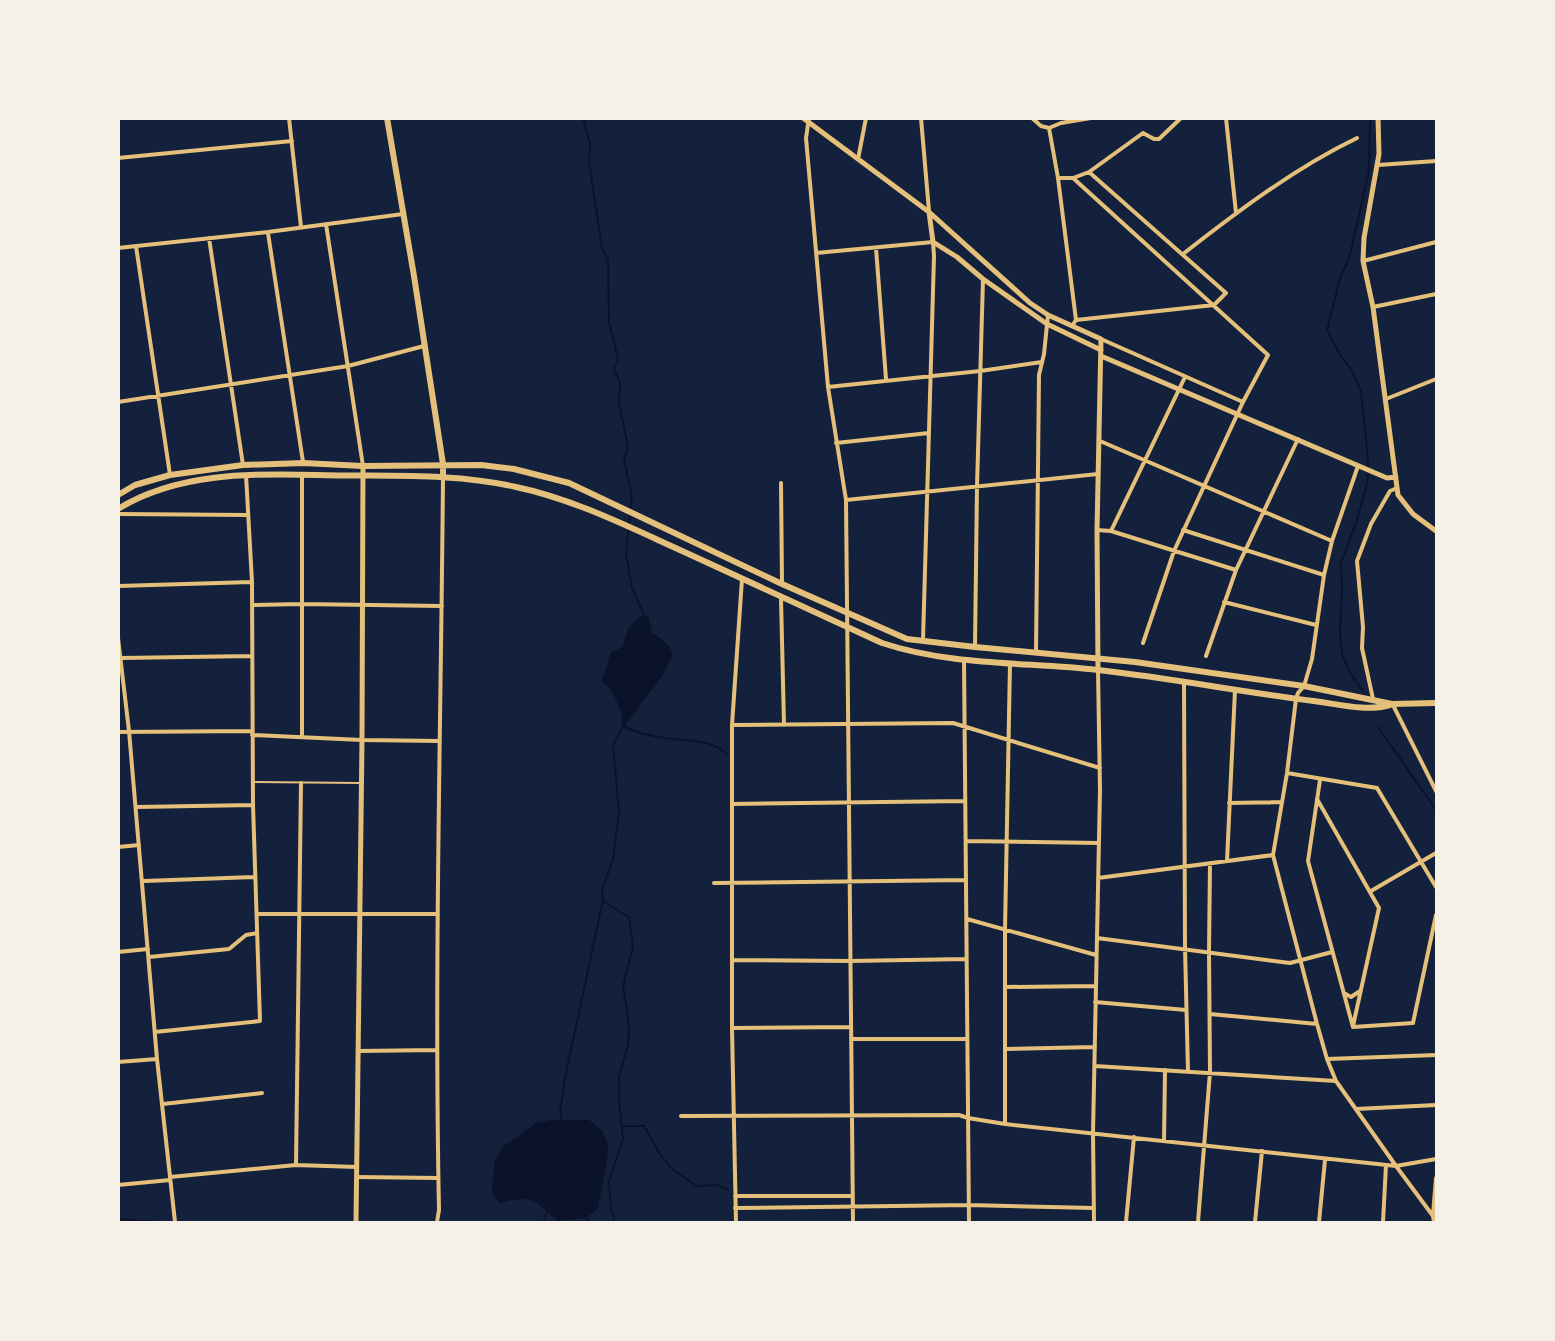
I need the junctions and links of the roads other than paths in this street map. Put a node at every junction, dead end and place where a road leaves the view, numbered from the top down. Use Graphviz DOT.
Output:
graph roads {
  1 [pos="289,118"];
  2 [pos="387,118"];
  3 [pos="866,118"];
  4 [pos="921,118"];
  5 [pos="1032,118"];
  6 [pos="1091,118"];
  7 [pos="1181,118"];
  8 [pos="1226,118"];
  9 [pos="1378,118"];
  10 [pos="807,120"];
  11 [pos="1049,128"];
  12 [pos="1357,138"];
  13 [pos="292,141"];
  14 [pos="118,158"];
  15 [pos="858,159"];
  16 [pos="1437,161"];
  17 [pos="1378,165"];
  18 [pos="1089,172"];
  19 [pos="1058,178"];
  20 [pos="1073,178"];
  21 [pos="929,212"];
  22 [pos="403,214"];
  23 [pos="1236,214"];
  24 [pos="326,224"];
  25 [pos="300,227"];
  26 [pos="268,232"];
  27 [pos="209,238"];
  28 [pos="933,242"];
  29 [pos="1437,242"];
  30 [pos="136,246"];
  31 [pos="118,248"];
  32 [pos="876,248"];
  33 [pos="816,253"];
  34 [pos="1183,254"];
  35 [pos="1364,261"];
  36 [pos="983,279"];
  37 [pos="1437,294"];
  38 [pos="1214,305"];
  39 [pos="1373,307"];
  40 [pos="1048,315"];
  41 [pos="1074,323"];
  42 [pos="1047,324"];
  43 [pos="1101,339"];
  44 [pos="425,346"];
  45 [pos="1101,353"];
  46 [pos="1042,362"];
  47 [pos="348,366"];
  48 [pos="980,371"];
  49 [pos="931,375"];
  50 [pos="289,376"];
  51 [pos="1185,377"];
  52 [pos="886,379"];
  53 [pos="1437,379"];
  54 [pos="232,385"];
  55 [pos="828,387"];
  56 [pos="1179,388"];
  57 [pos="158,396"];
  58 [pos="1386,399"];
  59 [pos="118,402"];
  60 [pos="1243,402"];
  61 [pos="1238,413"];
  62 [pos="929,433"];
  63 [pos="1298,439"];
  64 [pos="1100,441"];
  65 [pos="836,443"];
  66 [pos="1144,461"];
  67 [pos="303,463"];
  68 [pos="443,464"];
  69 [pos="243,465"];
  70 [pos="1358,465"];
  71 [pos="363,466"];
  72 [pos="302,474"];
  73 [pos="1098,474"];
  74 [pos="170,475"];
  75 [pos="246,475"];
  76 [pos="364,476"];
  77 [pos="443,477"];
  78 [pos="1396,477"];
  79 [pos="1037,479"];
  80 [pos="780,483"];
  81 [pos="977,486"];
  82 [pos="1204,486"];
  83 [pos="1397,488"];
  84 [pos="926,492"];
  85 [pos="119,495"];
  86 [pos="846,500"];
  87 [pos="118,511"];
  88 [pos="1264,511"];
  89 [pos="248,515"];
  90 [pos="1097,530"];
  91 [pos="1183,530"];
  92 [pos="1436,530"];
  93 [pos="1111,531"];
  94 [pos="1332,541"];
  95 [pos="1174,551"];
  96 [pos="1245,551"];
  97 [pos="1236,570"];
  98 [pos="1324,575"];
  99 [pos="742,578"];
  100 [pos="252,582"];
  101 [pos="782,584"];
  102 [pos="118,586"];
  103 [pos="781,598"];
  104 [pos="1224,602"];
  105 [pos="302,603"];
  106 [pos="252,605"];
  107 [pos="363,606"];
  108 [pos="442,606"];
  109 [pos="849,614"];
  110 [pos="1316,625"];
  111 [pos="849,628"];
  112 [pos="118,638"];
  113 [pos="923,641"];
  114 [pos="1143,643"];
  115 [pos="975,647"];
  116 [pos="1036,652"];
  117 [pos="252,656"];
  118 [pos="1206,656"];
  119 [pos="121,658"];
  120 [pos="1097,658"];
  121 [pos="964,660"];
  122 [pos="1010,662"];
  123 [pos="1098,670"];
  124 [pos="1184,682"];
  125 [pos="1304,686"];
  126 [pos="1235,690"];
  127 [pos="1296,699"];
  128 [pos="1373,699"];
  129 [pos="1392,704"];
  130 [pos="1437,704"];
  131 [pos="1376,709"];
  132 [pos="732,725"];
  133 [pos="784,725"];
  134 [pos="848,725"];
  135 [pos="965,728"];
  136 [pos="129,731"];
  137 [pos="118,732"];
  138 [pos="252,733"];
  139 [pos="302,737"];
  140 [pos="362,740"];
  141 [pos="1008,740"];
  142 [pos="439,741"];
  143 [pos="1100,768"];
  144 [pos="1287,774"];
  145 [pos="1320,780"];
  146 [pos="253,782"];
  147 [pos="301,783"];
  148 [pos="362,783"];
  149 [pos="1437,791"];
  150 [pos="1317,799"];
  151 [pos="965,801"];
  152 [pos="1282,802"];
  153 [pos="850,803"];
  154 [pos="1229,803"];
  155 [pos="732,804"];
  156 [pos="253,805"];
  157 [pos="136,807"];
  158 [pos="966,841"];
  159 [pos="1007,842"];
  160 [pos="1100,843"];
  161 [pos="139,845"];
  162 [pos="118,847"];
  163 [pos="1437,853"];
  164 [pos="1273,855"];
  165 [pos="1227,861"];
  166 [pos="1422,862"];
  167 [pos="1210,863"];
  168 [pos="1184,867"];
  169 [pos="254,877"];
  170 [pos="1098,878"];
  171 [pos="966,880"];
  172 [pos="144,881"];
  173 [pos="850,881"];
  174 [pos="732,882"];
  175 [pos="714,883"];
  176 [pos="1437,888"];
  177 [pos="1371,891"];
  178 [pos="300,913"];
  179 [pos="256,914"];
  180 [pos="438,914"];
  181 [pos="359,915"];
  182 [pos="1437,915"];
  183 [pos="967,919"];
  184 [pos="1005,930"];
  185 [pos="257,933"];
  186 [pos="1097,938"];
  187 [pos="1185,948"];
  188 [pos="148,949"];
  189 [pos="118,952"];
  190 [pos="1209,952"];
  191 [pos="1332,952"];
  192 [pos="1096,955"];
  193 [pos="149,957"];
  194 [pos="966,959"];
  195 [pos="732,960"];
  196 [pos="850,961"];
  197 [pos="1300,961"];
  198 [pos="1096,986"];
  199 [pos="1005,987"];
  200 [pos="1361,991"];
  201 [pos="1343,992"];
  202 [pos="1095,1002"];
  203 [pos="1186,1010"];
  204 [pos="1210,1014"];
  205 [pos="1317,1024"];
  206 [pos="1353,1026"];
  207 [pos="851,1027"];
  208 [pos="732,1028"];
  209 [pos="156,1032"];
  210 [pos="852,1039"];
  211 [pos="968,1039"];
  212 [pos="1095,1047"];
  213 [pos="1005,1049"];
  214 [pos="438,1050"];
  215 [pos="357,1051"];
  216 [pos="1437,1055"];
  217 [pos="158,1059"];
  218 [pos="1327,1059"];
  219 [pos="118,1062"];
  220 [pos="1095,1066"];
  221 [pos="1165,1070"];
  222 [pos="1188,1071"];
  223 [pos="1210,1072"];
  224 [pos="1336,1081"];
  225 [pos="262,1093"];
  226 [pos="163,1104"];
  227 [pos="1436,1105"];
  228 [pos="1356,1109"];
  229 [pos="852,1115"];
  230 [pos="681,1116"];
  231 [pos="734,1117"];
  232 [pos="968,1118"];
  233 [pos="1005,1124"];
  234 [pos="1093,1133"];
  235 [pos="1134,1137"];
  236 [pos="1164,1141"];
  237 [pos="1206,1145"];
  238 [pos="1262,1151"];
  239 [pos="1437,1159"];
  240 [pos="1325,1160"];
  241 [pos="296,1165"];
  242 [pos="1386,1165"];
  243 [pos="1395,1166"];
  244 [pos="357,1167"];
  245 [pos="357,1177"];
  246 [pos="438,1178"];
  247 [pos="1437,1178"];
  248 [pos="170,1179"];
  249 [pos="118,1185"];
  250 [pos="735,1196"];
  251 [pos="853,1196"];
  252 [pos="969,1205"];
  253 [pos="853,1207"];
  254 [pos="735,1208"];
  255 [pos="1095,1208"];
  256 [pos="1435,1215"];
  257 [pos="175,1222"];
  258 [pos="356,1222"];
  259 [pos="437,1222"];
  260 [pos="735,1222"];
  261 [pos="853,1222"];
  262 [pos="969,1222"];
  263 [pos="1094,1222"];
  264 [pos="1126,1222"];
  265 [pos="1198,1222"];
  266 [pos="1255,1222"];
  267 [pos="1319,1222"];
  268 [pos="1383,1222"];
  269 [pos="1434,1222"];
  1 -- 13 [label="street"];
  2 -- 22 [label="main road"];
  3 -- 15 [label="street"];
  4 -- 21 [label="street"];
  5 -- 11 [label="street"];
  6 -- 11 [label="street"];
  7 -- 18 [label="street"];
  8 -- 23 [label="street"];
  9 -- 17 [label="street"];
  10 -- 15 [label="street"];
  10 -- 33 [label="street"];
  11 -- 19 [label="street"];
  12 -- 23 [label="street"];
  13 -- 14 [label="street"];
  13 -- 25 [label="street"];
  15 -- 21 [label="street"];
  16 -- 17 [label="street"];
  17 -- 35 [label="street"];
  18 -- 20 [label="street"];
  18 -- 34 [label="street"];
  19 -- 20 [label="street"];
  19 -- 41 [label="street"];
  20 -- 38 [label="street"];
  21 -- 28 [label="street"];
  21 -- 40 [label="street"];
  22 -- 24 [label="street"];
  22 -- 44 [label="main road"];
  23 -- 34 [label="street"];
  24 -- 25 [label="street"];
  24 -- 47 [label="street"];
  25 -- 26 [label="street"];
  26 -- 27 [label="street"];
  26 -- 50 [label="street"];
  27 -- 30 [label="street"];
  27 -- 54 [label="street"];
  28 -- 32 [label="street"];
  28 -- 36 [label="street"];
  28 -- 49 [label="street"];
  29 -- 35 [label="street"];
  30 -- 31 [label="street"];
  30 -- 57 [label="street"];
  32 -- 33 [label="street"];
  32 -- 52 [label="street"];
  33 -- 55 [label="street"];
  34 -- 38 [label="street"];
  35 -- 39 [label="street"];
  36 -- 42 [label="street"];
  36 -- 48 [label="street"];
  37 -- 39 [label="street"];
  38 -- 41 [label="street"];
  38 -- 60 [label="street"];
  39 -- 58 [label="street"];
  40 -- 41 [label="street"];
  40 -- 42 [label="street"];
  41 -- 43 [label="street"];
  42 -- 45 [label="street"];
  42 -- 46 [label="street"];
  43 -- 45 [label="street"];
  43 -- 51 [label="street"];
  44 -- 47 [label="street"];
  44 -- 68 [label="main road"];
  45 -- 56 [label="street"];
  45 -- 64 [label="street"];
  46 -- 48 [label="street"];
  46 -- 79 [label="street"];
  47 -- 50 [label="street"];
  47 -- 71 [label="street"];
  48 -- 49 [label="street"];
  48 -- 81 [label="street"];
  49 -- 52 [label="street"];
  49 -- 62 [label="street"];
  50 -- 54 [label="street"];
  50 -- 67 [label="street"];
  51 -- 56 [label="street"];
  51 -- 60 [label="street"];
  52 -- 55 [label="street"];
  53 -- 58 [label="street"];
  54 -- 57 [label="street"];
  54 -- 69 [label="street"];
  55 -- 65 [label="street"];
  56 -- 61 [label="street"];
  56 -- 66 [label="street"];
  57 -- 59 [label="street"];
  57 -- 74 [label="street"];
  58 -- 78 [label="street"];
  60 -- 61 [label="street"];
  61 -- 63 [label="street"];
  61 -- 82 [label="street"];
  62 -- 65 [label="street"];
  62 -- 84 [label="street"];
  63 -- 70 [label="street"];
  63 -- 88 [label="street"];
  64 -- 66 [label="street"];
  64 -- 73 [label="street"];
  65 -- 86 [label="street"];
  66 -- 82 [label="street"];
  66 -- 93 [label="street"];
  67 -- 69 [label="main road"];
  67 -- 71 [label="main road"];
  68 -- 71 [label="main road"];
  68 -- 77 [label="main road"];
  68 -- 101 [label="main road"];
  69 -- 74 [label="main road"];
  70 -- 78 [label="street"];
  70 -- 94 [label="street"];
  71 -- 76 [label="street"];
  72 -- 75 [label="main road"];
  72 -- 76 [label="main road"];
  72 -- 105 [label="street"];
  73 -- 79 [label="street"];
  73 -- 90 [label="street"];
  74 -- 85 [label="main road"];
  75 -- 87 [label="main road"];
  75 -- 89 [label="street"];
  76 -- 77 [label="main road"];
  76 -- 107 [label="street"];
  77 -- 99 [label="main road"];
  77 -- 108 [label="street"];
  78 -- 83 [label="street"];
  79 -- 81 [label="street"];
  79 -- 116 [label="street"];
  80 -- 101 [label="street"];
  81 -- 84 [label="street"];
  81 -- 115 [label="street"];
  82 -- 88 [label="street"];
  82 -- 91 [label="street"];
  83 -- 92 [label="street"];
  83 -- 128 [label="street"];
  84 -- 86 [label="street"];
  84 -- 113 [label="street"];
  86 -- 109 [label="street"];
  87 -- 89 [label="street"];
  88 -- 94 [label="street"];
  88 -- 96 [label="street"];
  89 -- 100 [label="street"];
  90 -- 93 [label="street"];
  90 -- 120 [label="street"];
  91 -- 95 [label="street"];
  91 -- 96 [label="street"];
  93 -- 95 [label="street"];
  94 -- 98 [label="street"];
  95 -- 97 [label="street"];
  95 -- 114 [label="street"];
  96 -- 97 [label="street"];
  96 -- 98 [label="street"];
  97 -- 104 [label="street"];
  98 -- 110 [label="street"];
  99 -- 103 [label="main road"];
  99 -- 132 [label="street"];
  100 -- 102 [label="street"];
  100 -- 106 [label="street"];
  101 -- 109 [label="main road"];
  103 -- 111 [label="main road"];
  103 -- 133 [label="street"];
  104 -- 110 [label="street"];
  104 -- 118 [label="street"];
  105 -- 106 [label="street"];
  105 -- 107 [label="street"];
  105 -- 139 [label="street"];
  106 -- 117 [label="street"];
  107 -- 108 [label="street"];
  107 -- 140 [label="street"];
  108 -- 142 [label="street"];
  109 -- 111 [label="street"];
  109 -- 113 [label="main road"];
  110 -- 125 [label="street"];
  111 -- 121 [label="main road"];
  111 -- 134 [label="street"];
  112 -- 119 [label="street"];
  113 -- 115 [label="main road"];
  115 -- 116 [label="main road"];
  116 -- 120 [label="main road"];
  117 -- 119 [label="street"];
  117 -- 138 [label="street"];
  119 -- 136 [label="street"];
  120 -- 123 [label="street"];
  120 -- 125 [label="main road"];
  121 -- 122 [label="main road"];
  121 -- 135 [label="street"];
  122 -- 123 [label="main road"];
  122 -- 141 [label="street"];
  123 -- 124 [label="main road"];
  123 -- 143 [label="street"];
  124 -- 126 [label="main road"];
  124 -- 168 [label="street"];
  125 -- 127 [label="street"];
  125 -- 128 [label="main road"];
  126 -- 127 [label="main road"];
  126 -- 154 [label="street"];
  127 -- 131 [label="main road"];
  127 -- 144 [label="street"];
  128 -- 129 [label="main road"];
  128 -- 131 [label="street"];
  129 -- 130 [label="main road"];
  129 -- 131 [label="main road"];
  129 -- 149 [label="street"];
  132 -- 133 [label="street"];
  132 -- 155 [label="street"];
  133 -- 134 [label="street"];
  134 -- 135 [label="street"];
  134 -- 153 [label="street"];
  135 -- 141 [label="street"];
  135 -- 151 [label="street"];
  136 -- 137 [label="street"];
  136 -- 138 [label="street"];
  136 -- 157 [label="street"];
  138 -- 139 [label="street"];
  138 -- 146 [label="street"];
  139 -- 140 [label="street"];
  140 -- 142 [label="street"];
  140 -- 148 [label="street"];
  141 -- 143 [label="street"];
  141 -- 159 [label="street"];
  142 -- 180 [label="street"];
  143 -- 160 [label="street"];
  144 -- 145 [label="street"];
  144 -- 152 [label="street"];
  145 -- 150 [label="street"];
  145 -- 166 [label="street"];
  146 -- 147 [label="lane"];
  146 -- 156 [label="street"];
  147 -- 148 [label="lane"];
  147 -- 178 [label="street"];
  148 -- 181 [label="street"];
  150 -- 177 [label="street"];
  150 -- 191 [label="street"];
  151 -- 153 [label="street"];
  151 -- 158 [label="street"];
  152 -- 154 [label="street"];
  152 -- 164 [label="street"];
  153 -- 155 [label="street"];
  153 -- 173 [label="street"];
  154 -- 165 [label="street"];
  155 -- 174 [label="street"];
  156 -- 157 [label="street"];
  156 -- 169 [label="street"];
  157 -- 161 [label="street"];
  158 -- 159 [label="street"];
  158 -- 171 [label="street"];
  159 -- 160 [label="street"];
  159 -- 184 [label="street"];
  160 -- 170 [label="street"];
  161 -- 162 [label="street"];
  161 -- 172 [label="street"];
  163 -- 166 [label="street"];
  164 -- 165 [label="street"];
  164 -- 197 [label="street"];
  165 -- 167 [label="street"];
  166 -- 176 [label="street"];
  166 -- 177 [label="street"];
  167 -- 168 [label="street"];
  167 -- 190 [label="street"];
  168 -- 170 [label="street"];
  168 -- 187 [label="street"];
  169 -- 172 [label="street"];
  169 -- 179 [label="street"];
  170 -- 186 [label="street"];
  171 -- 173 [label="street"];
  171 -- 183 [label="street"];
  172 -- 188 [label="street"];
  173 -- 174 [label="street"];
  173 -- 196 [label="street"];
  174 -- 175 [label="street"];
  174 -- 195 [label="street"];
  177 -- 200 [label="street"];
  178 -- 179 [label="street"];
  178 -- 181 [label="street"];
  178 -- 241 [label="street"];
  179 -- 185 [label="street"];
  180 -- 181 [label="street"];
  180 -- 214 [label="street"];
  181 -- 215 [label="street"];
  182 -- 206 [label="street"];
  183 -- 184 [label="street"];
  183 -- 194 [label="street"];
  184 -- 192 [label="street"];
  184 -- 199 [label="street"];
  185 -- 193 [label="street"];
  185 -- 209 [label="street"];
  186 -- 187 [label="street"];
  186 -- 192 [label="street"];
  187 -- 190 [label="street"];
  187 -- 203 [label="street"];
  188 -- 189 [label="street"];
  188 -- 193 [label="street"];
  190 -- 197 [label="street"];
  190 -- 204 [label="street"];
  191 -- 197 [label="street"];
  191 -- 201 [label="street"];
  192 -- 198 [label="street"];
  193 -- 209 [label="street"];
  194 -- 196 [label="street"];
  194 -- 211 [label="street"];
  195 -- 196 [label="street"];
  195 -- 208 [label="street"];
  196 -- 207 [label="street"];
  197 -- 205 [label="street"];
  198 -- 199 [label="street"];
  198 -- 202 [label="street"];
  199 -- 213 [label="street"];
  200 -- 201 [label="street"];
  200 -- 206 [label="street"];
  201 -- 206 [label="street"];
  202 -- 203 [label="street"];
  202 -- 212 [label="street"];
  203 -- 222 [label="street"];
  204 -- 205 [label="street"];
  204 -- 223 [label="street"];
  205 -- 218 [label="street"];
  207 -- 208 [label="street"];
  207 -- 210 [label="street"];
  208 -- 231 [label="street"];
  209 -- 217 [label="street"];
  210 -- 211 [label="street"];
  210 -- 229 [label="street"];
  211 -- 232 [label="street"];
  212 -- 213 [label="street"];
  212 -- 220 [label="street"];
  213 -- 233 [label="street"];
  214 -- 215 [label="street"];
  214 -- 246 [label="street"];
  215 -- 244 [label="street"];
  216 -- 218 [label="street"];
  217 -- 219 [label="street"];
  217 -- 226 [label="street"];
  218 -- 224 [label="street"];
  220 -- 221 [label="street"];
  220 -- 234 [label="street"];
  221 -- 222 [label="street"];
  221 -- 236 [label="street"];
  222 -- 223 [label="street"];
  223 -- 224 [label="street"];
  223 -- 237 [label="street"];
  224 -- 228 [label="street"];
  225 -- 226 [label="street"];
  226 -- 248 [label="street"];
  227 -- 228 [label="street"];
  228 -- 243 [label="street"];
  229 -- 231 [label="street"];
  229 -- 232 [label="street"];
  229 -- 251 [label="street"];
  230 -- 231 [label="street"];
  231 -- 250 [label="street"];
  232 -- 233 [label="street"];
  232 -- 252 [label="street"];
  233 -- 234 [label="street"];
  234 -- 235 [label="street"];
  234 -- 255 [label="street"];
  235 -- 236 [label="street"];
  235 -- 264 [label="street"];
  236 -- 237 [label="street"];
  237 -- 238 [label="street"];
  237 -- 265 [label="street"];
  238 -- 240 [label="street"];
  238 -- 266 [label="street"];
  239 -- 243 [label="street"];
  240 -- 242 [label="street"];
  240 -- 267 [label="street"];
  241 -- 244 [label="street"];
  241 -- 248 [label="street"];
  242 -- 243 [label="street"];
  242 -- 268 [label="street"];
  243 -- 256 [label="street"];
  244 -- 245 [label="street"];
  245 -- 246 [label="street"];
  245 -- 258 [label="street"];
  246 -- 259 [label="street"];
  247 -- 256 [label="street"];
  248 -- 249 [label="street"];
  248 -- 257 [label="street"];
  250 -- 251 [label="street"];
  250 -- 254 [label="street"];
  251 -- 253 [label="street"];
  252 -- 253 [label="street"];
  252 -- 255 [label="street"];
  252 -- 262 [label="street"];
  253 -- 254 [label="street"];
  253 -- 261 [label="street"];
  254 -- 260 [label="street"];
  255 -- 263 [label="street"];
  256 -- 269 [label="street"];
}
